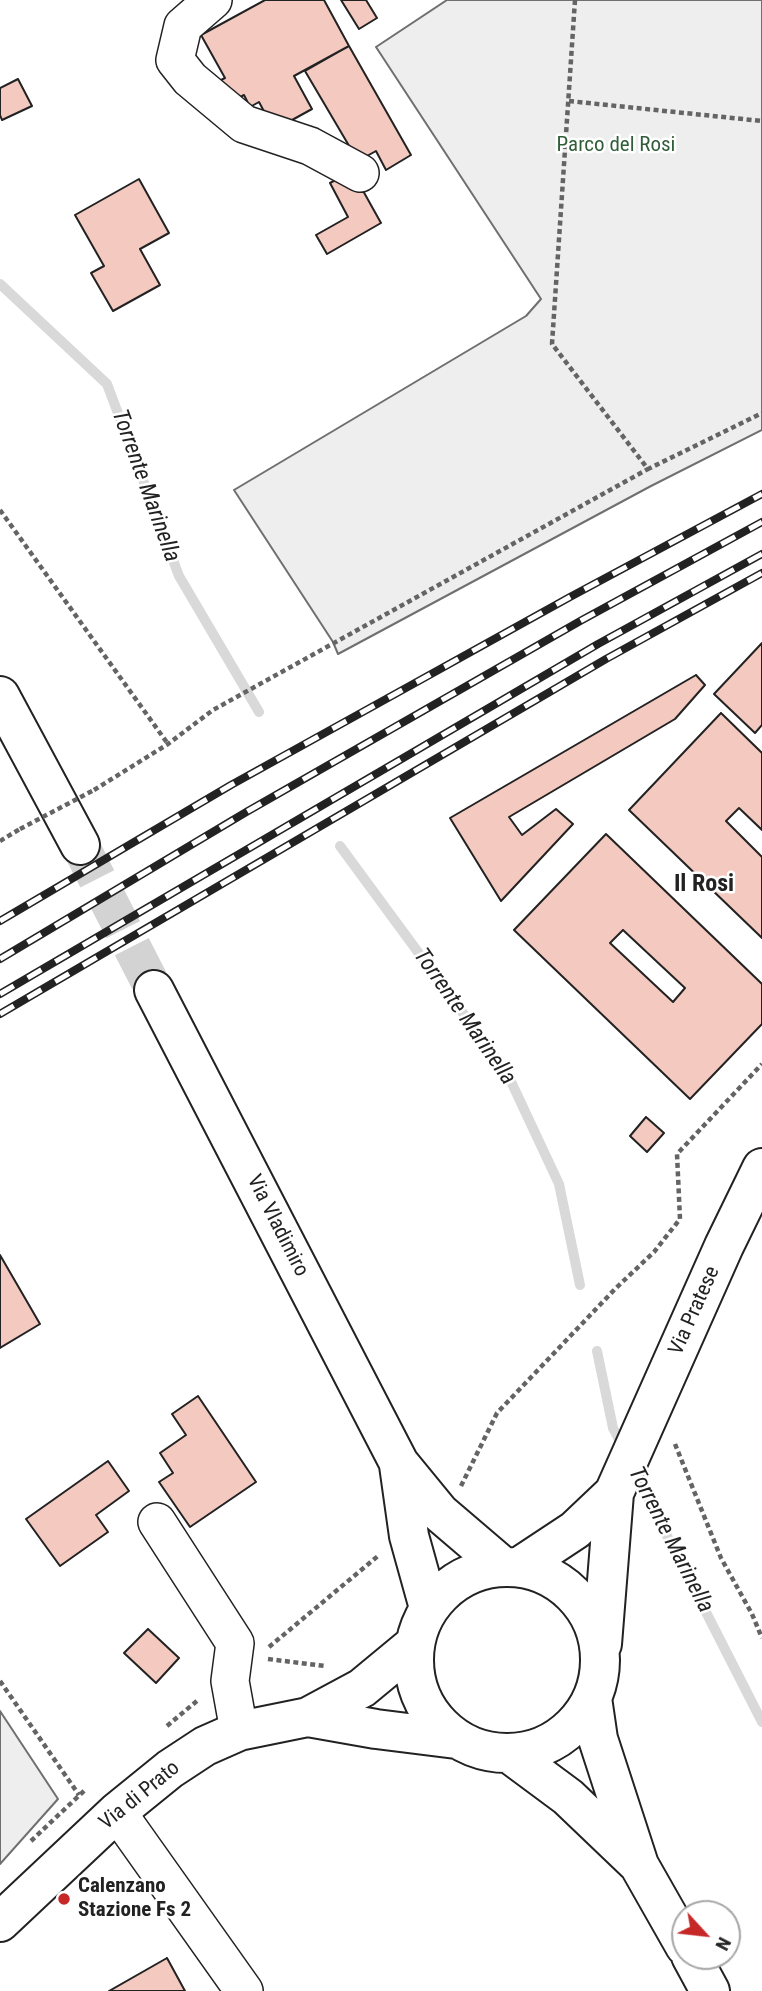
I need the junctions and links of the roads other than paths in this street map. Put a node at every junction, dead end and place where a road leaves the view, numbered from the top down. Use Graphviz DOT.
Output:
graph roads {
  1 [pos="213,0"];
  2 [pos="360,173"];
  3 [pos="0,696"];
  4 [pos="80,845"];
  5 [pos="155,990"];
  6 [pos="762,1168"];
  7 [pos="630,1455"];
  8 [pos="399,1462"];
  9 [pos="614,1493"];
  10 [pos="157,1522"];
  11 [pos="510,1567"];
  12 [pos="429,1608"];
  13 [pos="414,1644"];
  14 [pos="601,1655"];
  15 [pos="592,1698"];
  16 [pos="308,1717"];
  17 [pos="239,1731"];
  18 [pos="456,1739"];
  19 [pos="510,1754"];
  20 [pos="117,1812"];
  21 [pos="639,1865"];
  22 [pos="671,1921"];
  23 [pos="0,1922"];
  24 [pos="699,1970"];
  25 [pos="244,1991"];
  26 [pos="710,1991"];
  1 -- 2 [label="street"];
  3 -- 4 [label="main road"];
  5 -- 8 [label="main road, Via Vladimiro"];
  6 -- 7 [label="main road, Via Pratese"];
  7 -- 9 [label="main road, Via di Prato"];
  8 -- 11 [label="main road, Via Vladimiro"];
  8 -- 12 [label="main road, Via Vladimiro"];
  9 -- 11 [label="main road, Via di Prato"];
  9 -- 14 [label="main road, Via di Prato"];
  10 -- 17 [label="street"];
  11 -- 12 [label="main road, Via di Prato"];
  11 -- 14 [label="main road, Via di Prato"];
  12 -- 13 [label="main road, Via di Prato"];
  13 -- 16 [label="main road, Via di Prato"];
  13 -- 18 [label="main road, Via di Prato"];
  14 -- 15 [label="main road, Via di Prato"];
  15 -- 19 [label="main road, Via di Prato"];
  15 -- 21 [label="main road"];
  16 -- 17 [label="main road, Via di Prato"];
  16 -- 18 [label="main road, Via di Prato"];
  17 -- 20 [label="main road, Via di Prato"];
  18 -- 19 [label="main road, Via di Prato"];
  19 -- 21 [label="main road"];
  20 -- 23 [label="main road, Via di Prato"];
  20 -- 25 [label="street"];
  21 -- 22 [label="main road"];
  24 -- 26 [label="main road"];
}
